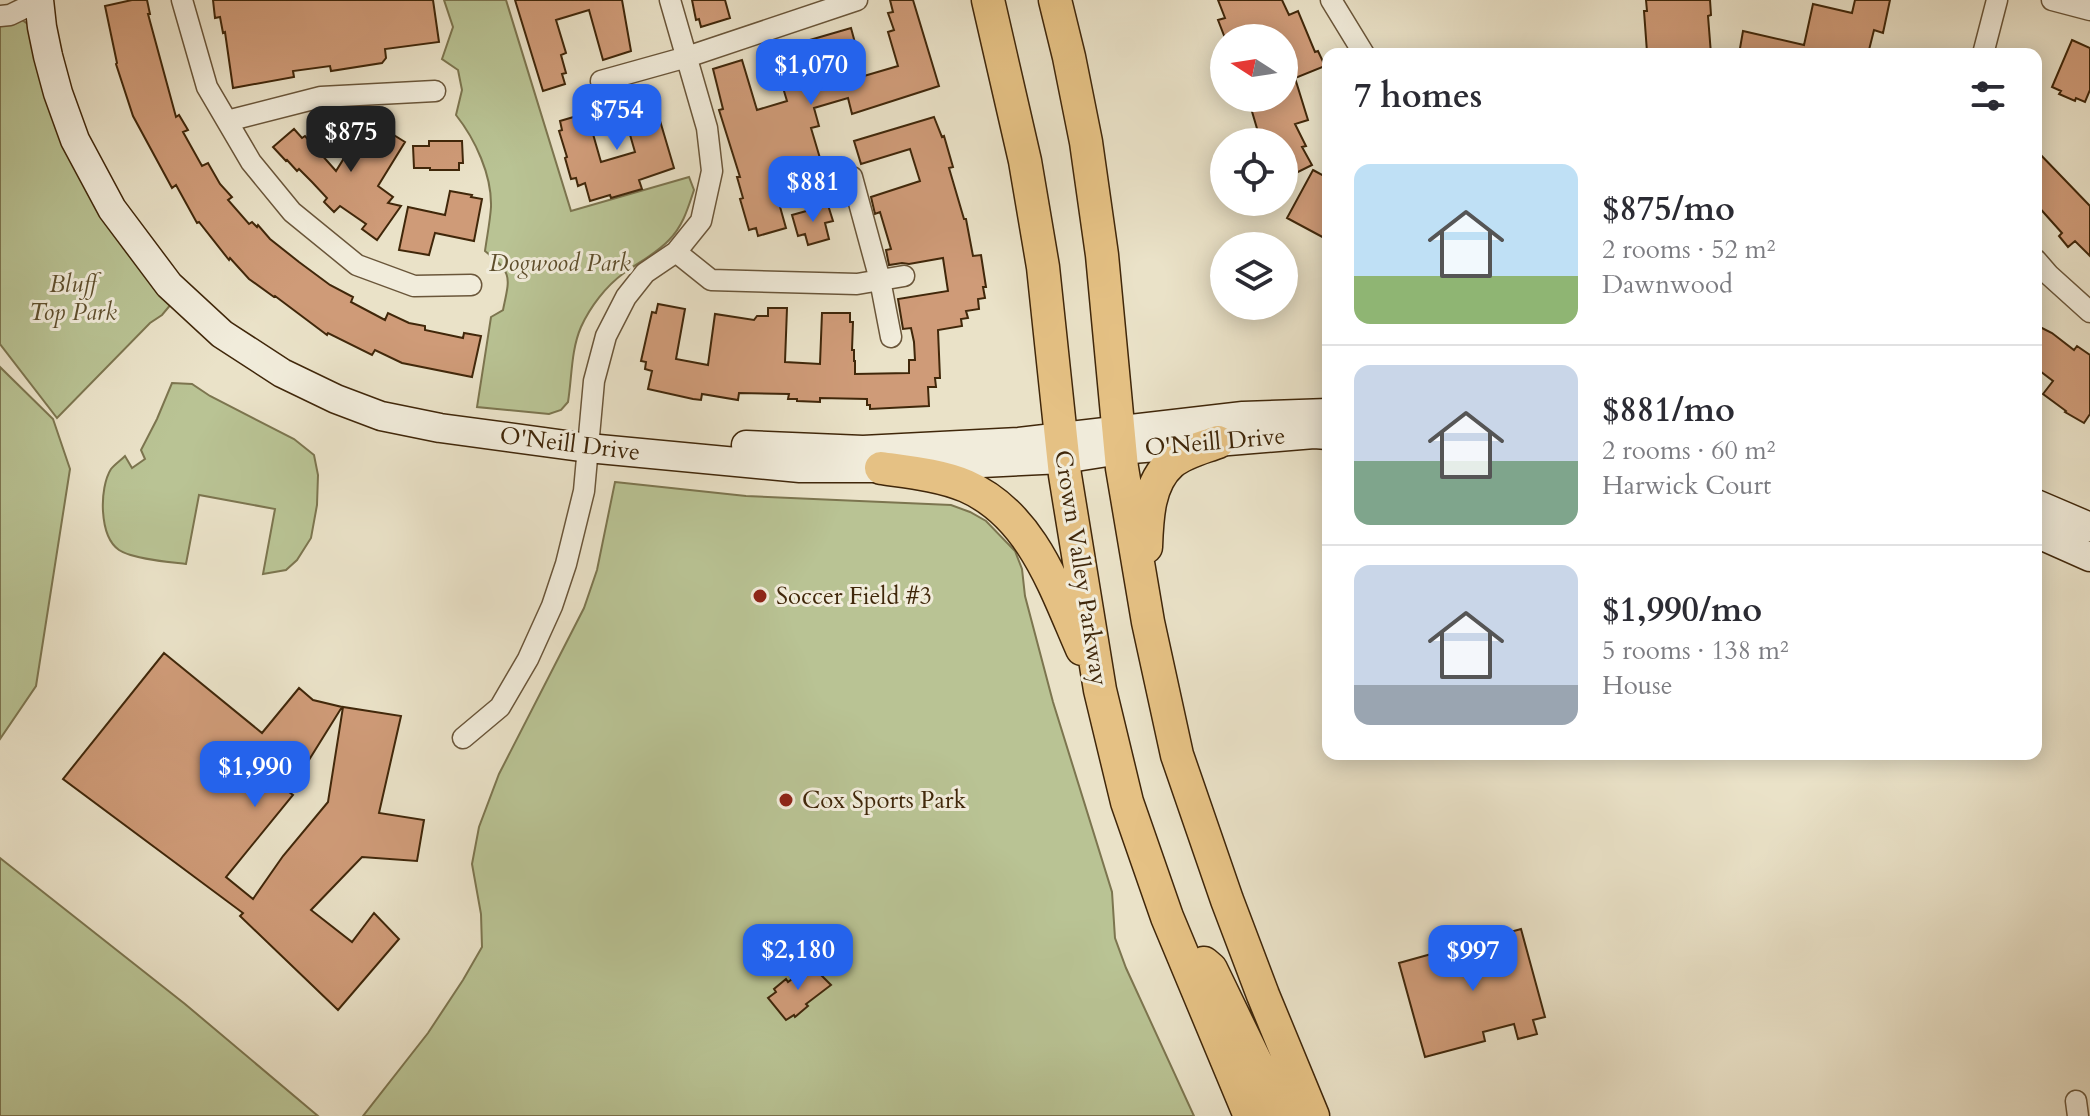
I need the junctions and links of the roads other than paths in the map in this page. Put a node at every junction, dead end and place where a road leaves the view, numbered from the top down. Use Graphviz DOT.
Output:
graph roads {
  1 [pos="42,0"];
  2 [pos="182,0"];
  3 [pos="670,0"];
  4 [pos="857,0"];
  5 [pos="988,0"];
  6 [pos="1055,0"];
  7 [pos="1331,0"];
  8 [pos="1997,0"];
  9 [pos="2052,0"];
  10 [pos="2090,10"];
  11 [pos="0,16"];
  12 [pos="1360,48"];
  13 [pos="1985,48"];
  14 [pos="687,57"];
  15 [pos="601,81"];
  16 [pos="435,91"];
  17 [pos="227,121"];
  18 [pos="852,177"];
  19 [pos="676,252"];
  20 [pos="2042,274"];
  21 [pos="904,276"];
  22 [pos="880,280"];
  23 [pos="471,285"];
  24 [pos="2090,312"];
  25 [pos="891,337"];
  26 [pos="1322,413"];
  27 [pos="1322,435"];
  28 [pos="589,439"];
  29 [pos="1119,440"];
  30 [pos="1218,442"];
  31 [pos="1062,448"];
  32 [pos="881,468"];
  33 [pos="2042,507"];
  34 [pos="2090,527"];
  35 [pos="2042,536"];
  36 [pos="2090,557"];
  37 [pos="1148,622"];
  38 [pos="1100,690"];
  39 [pos="463,738"];
  40 [pos="1175,937"];
  41 [pos="1250,1116"];
  42 [pos="1282,1116"];
  43 [pos="1313,1116"];
  1 -- 11 [label="street"];
  1 -- 28 [label="main road, O'Neill Drive"];
  2 -- 17 [label="street"];
  3 -- 14 [label="street"];
  4 -- 14 [label="street"];
  5 -- 31 [label="main road, Crown Valley Parkway"];
  6 -- 29 [label="main road"];
  7 -- 12 [label="street"];
  8 -- 13 [label="street"];
  9 -- 10 [label="street"];
  14 -- 15 [label="street"];
  14 -- 19 [label="street"];
  16 -- 17 [label="street"];
  17 -- 23 [label="street"];
  18 -- 22 [label="street"];
  19 -- 22 [label="street"];
  19 -- 28 [label="street"];
  20 -- 24 [label="street"];
  21 -- 22 [label="street"];
  22 -- 25 [label="street"];
  26 -- 29 [label="main road, O'Neill Drive"];
  27 -- 30 [label="main road, O'Neill Drive"];
  28 -- 31 [label="main road, O'Neill Drive"];
  28 -- 32 [label="main road, O'Neill Drive"];
  28 -- 39 [label="street"];
  29 -- 30 [label="main road, O'Neill Drive"];
  29 -- 31 [label="main road, O'Neill Drive"];
  29 -- 37 [label="main road"];
  30 -- 37 [label="main road"];
  31 -- 32 [label="main road, O'Neill Drive"];
  31 -- 38 [label="main road, Crown Valley Parkway"];
  32 -- 38 [label="main road"];
  33 -- 34 [label="main road"];
  35 -- 36 [label="main road"];
  37 -- 43 [label="main road"];
  38 -- 40 [label="main road, Crown Valley Parkway"];
  40 -- 41 [label="main road, Crown Valley Parkway"];
  40 -- 42 [label="main road"];
}
